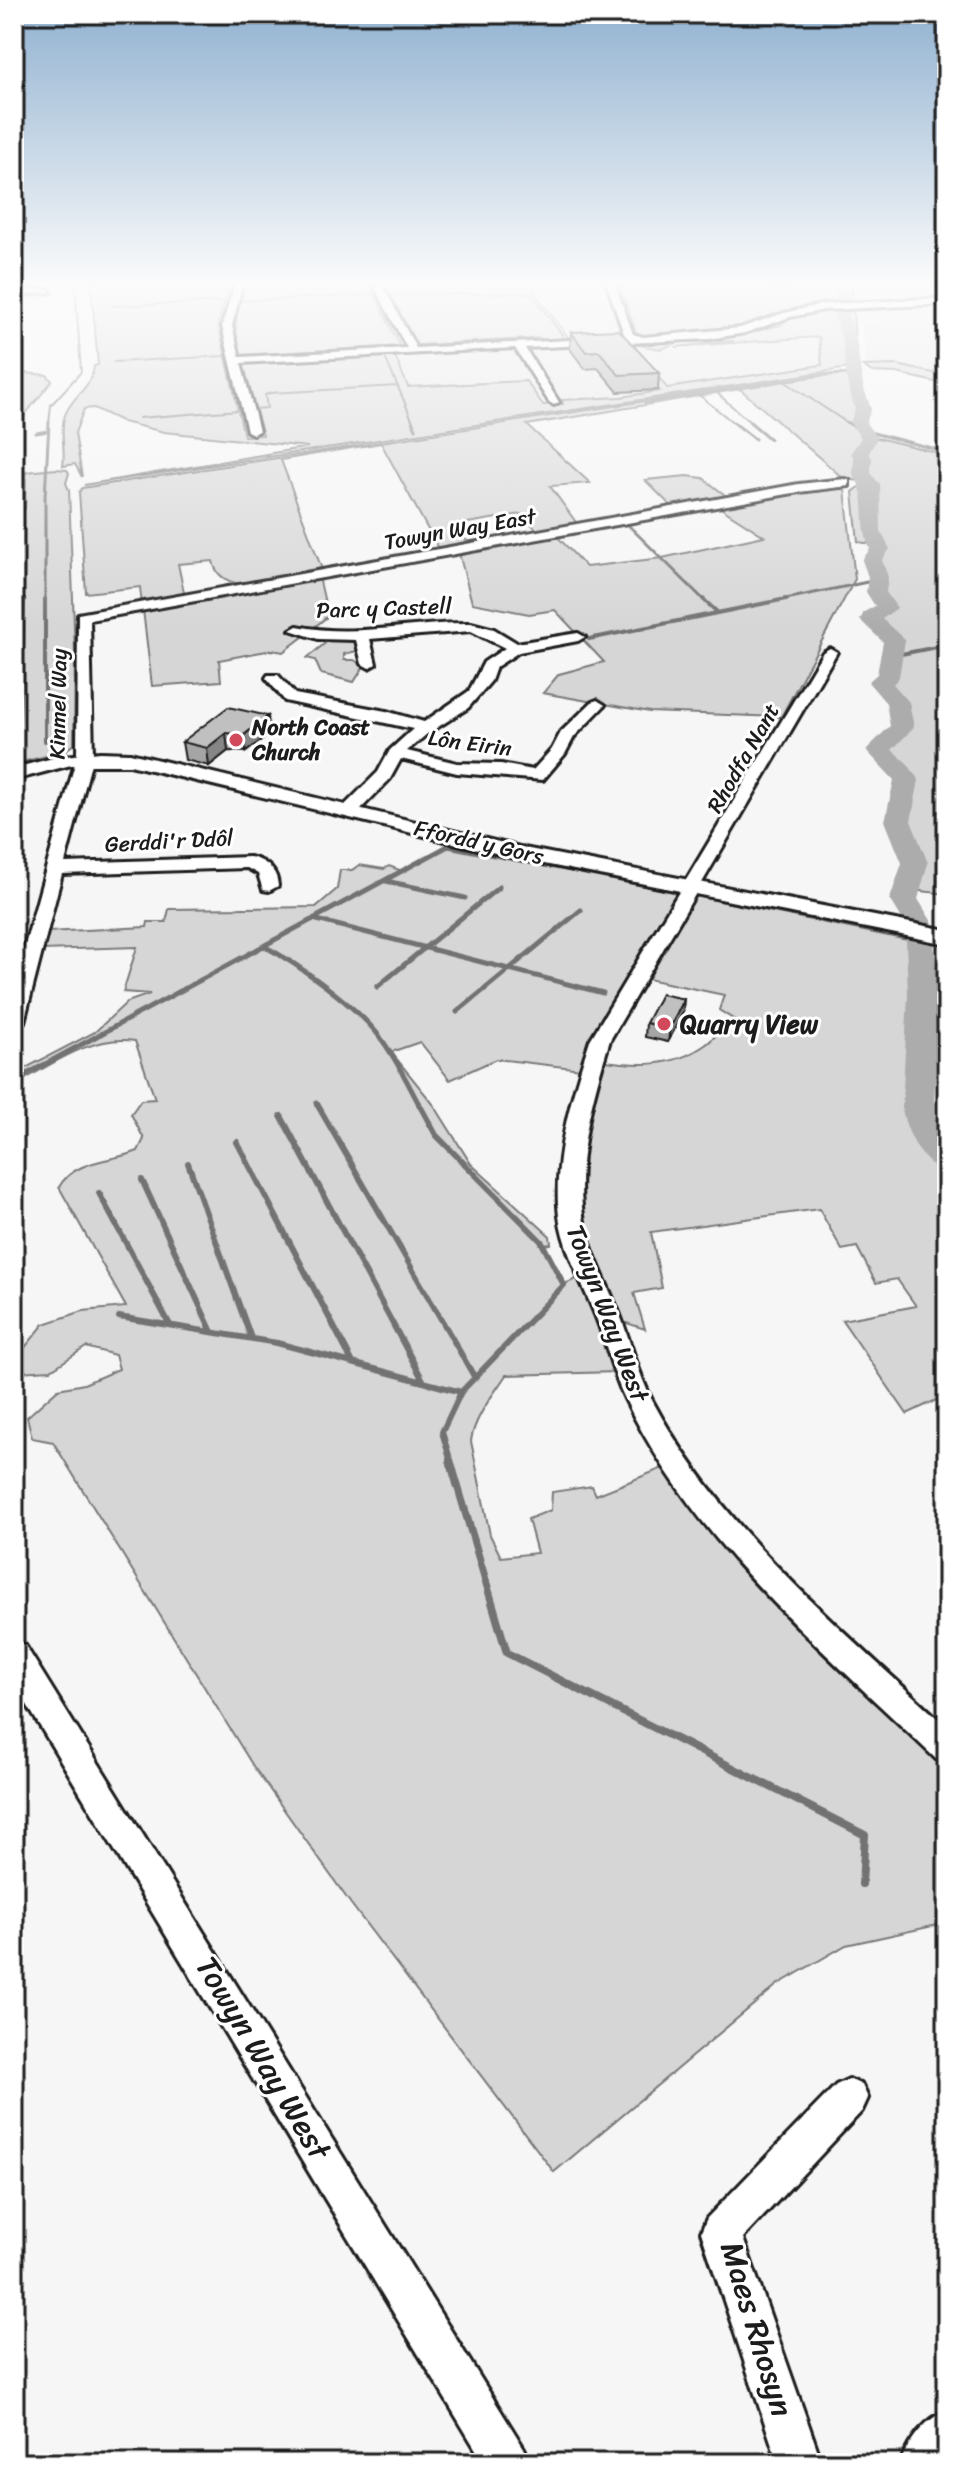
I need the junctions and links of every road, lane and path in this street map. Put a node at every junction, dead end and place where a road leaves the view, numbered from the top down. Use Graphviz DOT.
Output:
graph roads {
  1 [pos="244,398"];
  2 [pos="551,398"];
  3 [pos="554,402"];
  4 [pos="253,431"];
  5 [pos="845,483"];
  6 [pos="83,617"];
  7 [pos="297,630"];
  8 [pos="362,635"];
  9 [pos="578,637"];
  10 [pos="515,648"];
  11 [pos="830,652"];
  12 [pos="349,657"];
  13 [pos="282,682"];
  14 [pos="595,712"];
  15 [pos="424,727"];
  16 [pos="396,753"];
  17 [pos="85,756"];
  18 [pos="14,774"];
  19 [pos="349,811"];
  20 [pos="55,869"];
  21 [pos="269,886"];
  22 [pos="693,886"];
  23 [pos="947,937"];
  24 [pos="20,977"];
  25 [pos="14,1022"];
  26 [pos="14,1655"];
  27 [pos="947,1748"];
  28 [pos="849,2098"];
  29 [pos="947,2432"];
  30 [pos="509,2463"];
  31 [pos="800,2463"];
  32 [pos="922,2463"];
  1 -- 4 [label="street"];
  2 -- 3 [label="street"];
  5 -- 6 [label="street, Towyn Way East"];
  6 -- 17 [label="street, Kinmel Way"];
  7 -- 8 [label="street, Parc y Castell"];
  8 -- 10 [label="street, Parc y Castell"];
  8 -- 12 [label="street"];
  9 -- 10 [label="street"];
  10 -- 15 [label="street"];
  11 -- 22 [label="street, Rhodfa Nant"];
  13 -- 15 [label="street"];
  14 -- 16 [label="street, Lôn Eirin"];
  15 -- 16 [label="street"];
  16 -- 19 [label="street"];
  17 -- 18 [label="street, Ffordd y Gors"];
  17 -- 19 [label="street, Ffordd y Gors"];
  17 -- 20 [label="street, Kinmel Way"];
  19 -- 22 [label="street, Ffordd y Gors"];
  20 -- 21 [label="street, Gerddi'r Ddôl"];
  20 -- 24 [label="street, Kinmel Way"];
  22 -- 23 [label="street, Ffordd y Gors"];
  22 -- 27 [label="street, Towyn Way West"];
  24 -- 25 [label="street, Kinmel Way"];
  26 -- 30 [label="street, Towyn Way West"];
  28 -- 31 [label="street, Maes Rhosyn"];
  29 -- 32 [label="street"];
}
